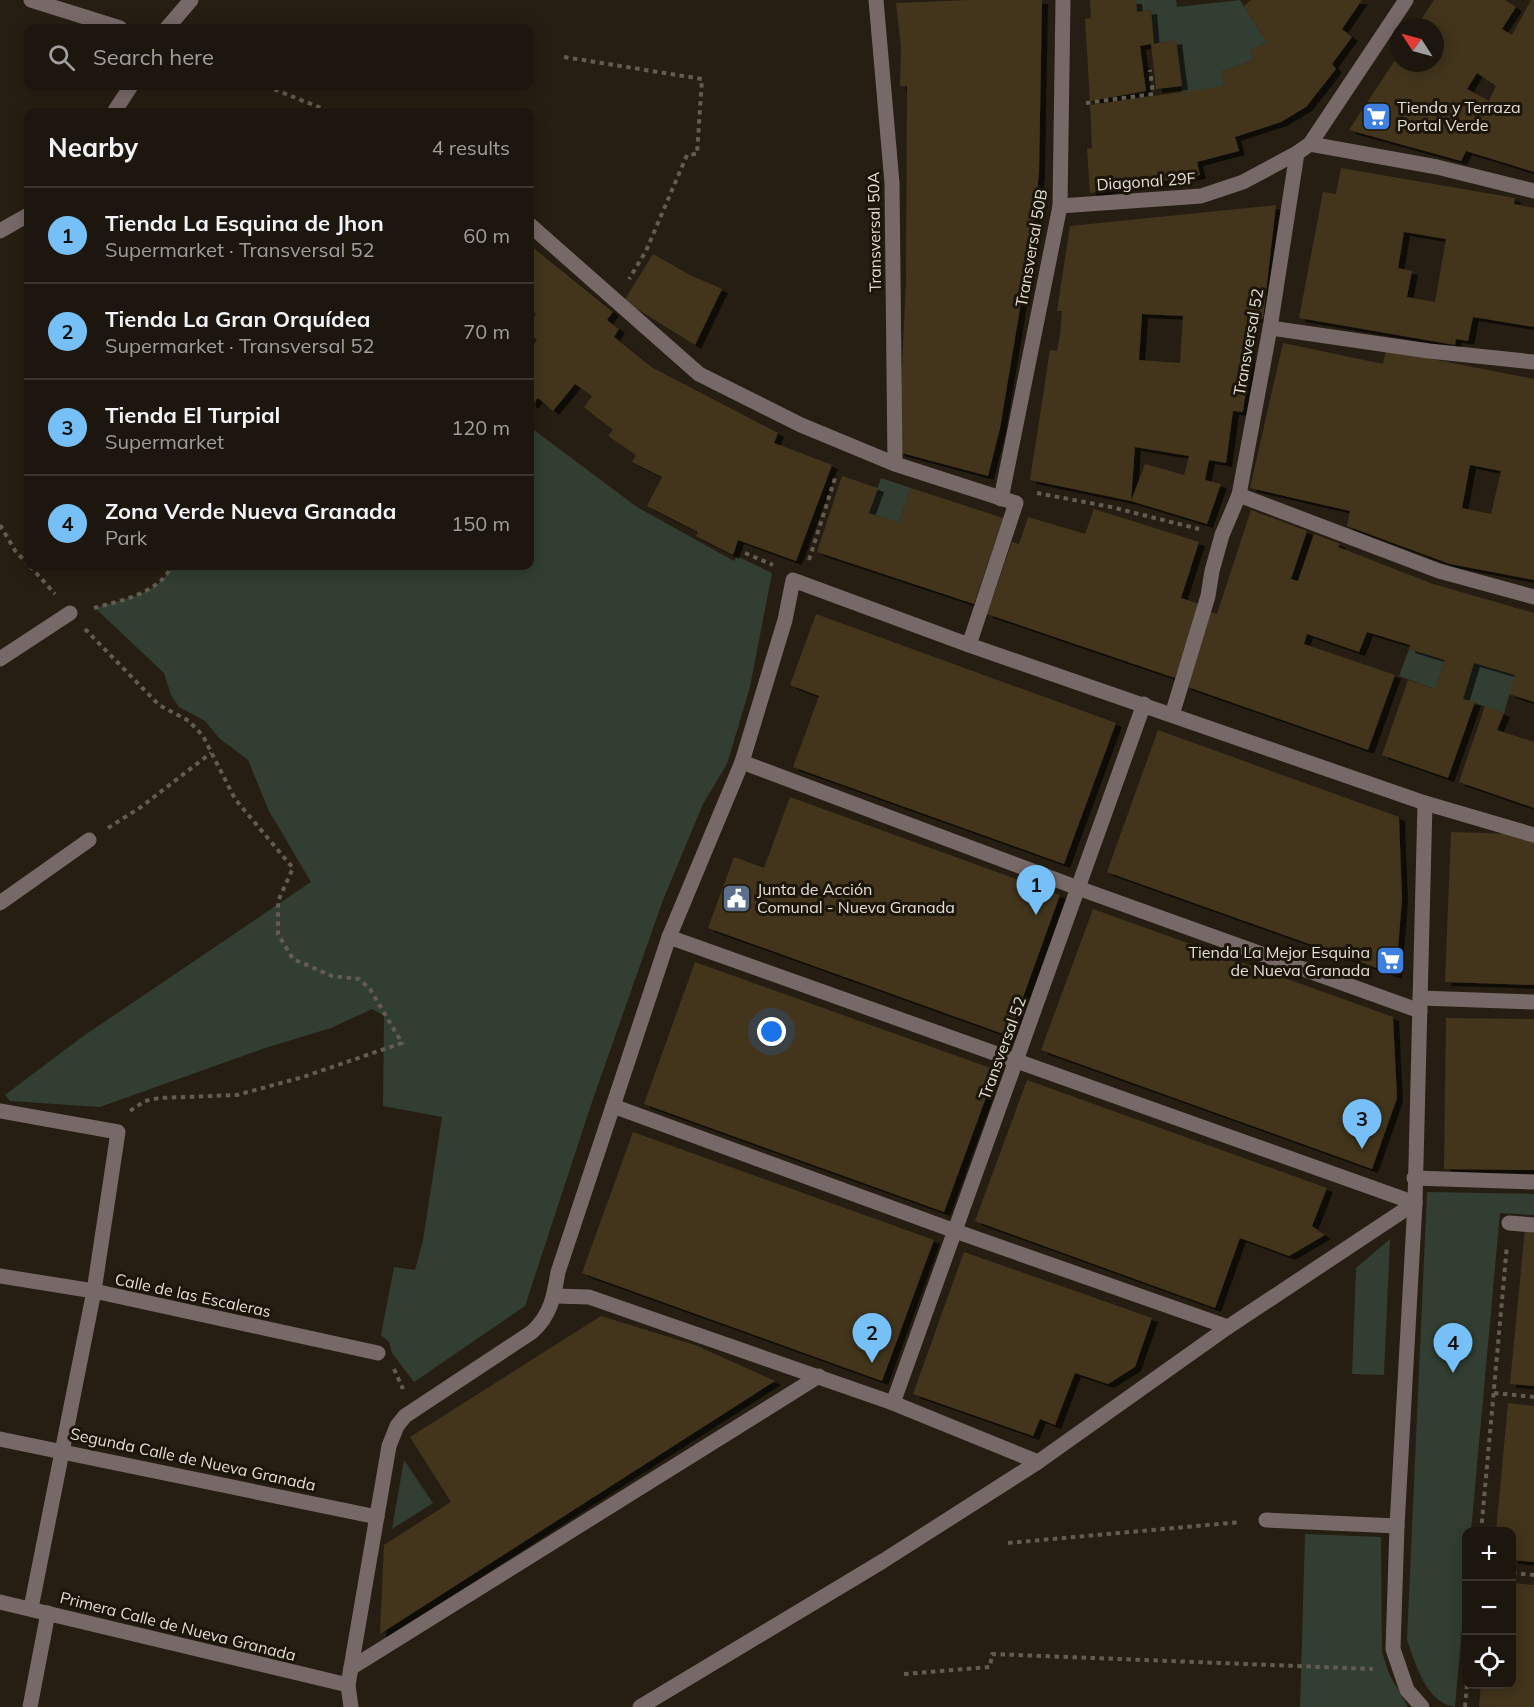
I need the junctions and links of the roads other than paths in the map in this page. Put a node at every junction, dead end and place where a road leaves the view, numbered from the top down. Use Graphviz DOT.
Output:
graph roads {
  1 [pos="31,0"];
  2 [pos="191,0"];
  3 [pos="876,0"];
  4 [pos="1064,0"];
  5 [pos="1406,0"];
  6 [pos="107,24"];
  7 [pos="170,24"];
  8 [pos="128,90"];
  9 [pos="117,108"];
  10 [pos="1310,144"];
  11 [pos="1297,153"];
  12 [pos="1534,191"];
  13 [pos="1060,206"];
  14 [pos="24,217"];
  15 [pos="534,229"];
  16 [pos="0,231"];
  17 [pos="1270,328"];
  18 [pos="1534,362"];
  19 [pos="895,464"];
  20 [pos="1002,493"];
  21 [pos="1239,495"];
  22 [pos="1534,597"];
  23 [pos="70,613"];
  24 [pos="969,645"];
  25 [pos="0,659"];
  26 [pos="1144,704"];
  27 [pos="1172,715"];
  28 [pos="742,762"];
  29 [pos="1425,803"];
  30 [pos="1534,835"];
  31 [pos="89,840"];
  32 [pos="1078,888"];
  33 [pos="0,903"];
  34 [pos="669,937"];
  35 [pos="1534,1002"];
  36 [pos="1420,1004"];
  37 [pos="1016,1063"];
  38 [pos="614,1106"];
  39 [pos="0,1111"];
  40 [pos="1414,1178"];
  41 [pos="1534,1182"];
  42 [pos="1415,1203"];
  43 [pos="1509,1223"];
  44 [pos="1534,1225"];
  45 [pos="955,1231"];
  46 [pos="0,1276"];
  47 [pos="93,1291"];
  48 [pos="555,1296"];
  49 [pos="1228,1327"];
  50 [pos="378,1353"];
  51 [pos="819,1376"];
  52 [pos="894,1403"];
  53 [pos="0,1439"];
  54 [pos="63,1450"];
  55 [pos="1038,1462"];
  56 [pos="377,1517"];
  57 [pos="1266,1520"];
  58 [pos="1397,1526"];
  59 [pos="0,1602"];
  60 [pos="31,1608"];
  61 [pos="48,1613"];
  62 [pos="351,1668"];
  63 [pos="348,1685"];
  64 [pos="30,1707"];
  65 [pos="351,1707"];
  66 [pos="640,1707"];
  67 [pos="1422,1707"];
  1 -- 6 [label="street"];
  2 -- 7 [label="street"];
  3 -- 19 [label="street, Transversal 50A"];
  4 -- 13 [label="street, Transversal 50B"];
  5 -- 10 [label="street"];
  8 -- 9 [label="street"];
  10 -- 11 [label="street"];
  10 -- 12 [label="street"];
  11 -- 13 [label="street, Diagonal 29F"];
  11 -- 17 [label="street, Transversal 52"];
  13 -- 20 [label="street, Transversal 50B"];
  14 -- 16 [label="street"];
  15 -- 19 [label="street"];
  17 -- 18 [label="street"];
  17 -- 21 [label="street, Transversal 52"];
  19 -- 20 [label="street"];
  20 -- 24 [label="street"];
  21 -- 22 [label="street"];
  21 -- 27 [label="street, Transversal 52"];
  23 -- 25 [label="street"];
  24 -- 26 [label="street"];
  24 -- 28 [label="street"];
  26 -- 27 [label="street"];
  26 -- 32 [label="street, Transversal 52"];
  27 -- 29 [label="street"];
  28 -- 32 [label="street"];
  28 -- 34 [label="street"];
  29 -- 30 [label="street"];
  29 -- 36 [label="street"];
  31 -- 33 [label="street"];
  32 -- 36 [label="street"];
  32 -- 37 [label="street, Transversal 52"];
  34 -- 37 [label="street"];
  34 -- 38 [label="street"];
  35 -- 36 [label="street"];
  36 -- 40 [label="street"];
  37 -- 42 [label="street"];
  37 -- 45 [label="street, Transversal 52"];
  38 -- 45 [label="street"];
  38 -- 48 [label="street"];
  39 -- 47 [label="street"];
  40 -- 41 [label="street"];
  40 -- 42 [label="street"];
  42 -- 49 [label="street"];
  42 -- 58 [label="street"];
  43 -- 44 [label="street"];
  45 -- 49 [label="street"];
  45 -- 52 [label="street, Transversal 52"];
  46 -- 47 [label="street, Calle de las Escaleras"];
  47 -- 50 [label="street, Calle de las Escaleras"];
  47 -- 54 [label="street"];
  48 -- 51 [label="street"];
  48 -- 56 [label="street"];
  49 -- 55 [label="street"];
  51 -- 52 [label="street"];
  51 -- 62 [label="street"];
  52 -- 55 [label="street"];
  53 -- 54 [label="street, Segunda Calle de Nueva Granada"];
  54 -- 56 [label="street, Segunda Calle de Nueva Granada"];
  54 -- 60 [label="street"];
  55 -- 66 [label="street"];
  56 -- 62 [label="street"];
  57 -- 58 [label="street"];
  58 -- 67 [label="street"];
  59 -- 60 [label="street, Primera Calle de Nueva Granada"];
  60 -- 61 [label="street, Primera Calle de Nueva Granada"];
  61 -- 63 [label="street, Primera Calle de Nueva Granada"];
  61 -- 64 [label="street"];
  62 -- 63 [label="street"];
  63 -- 65 [label="street"];
}
